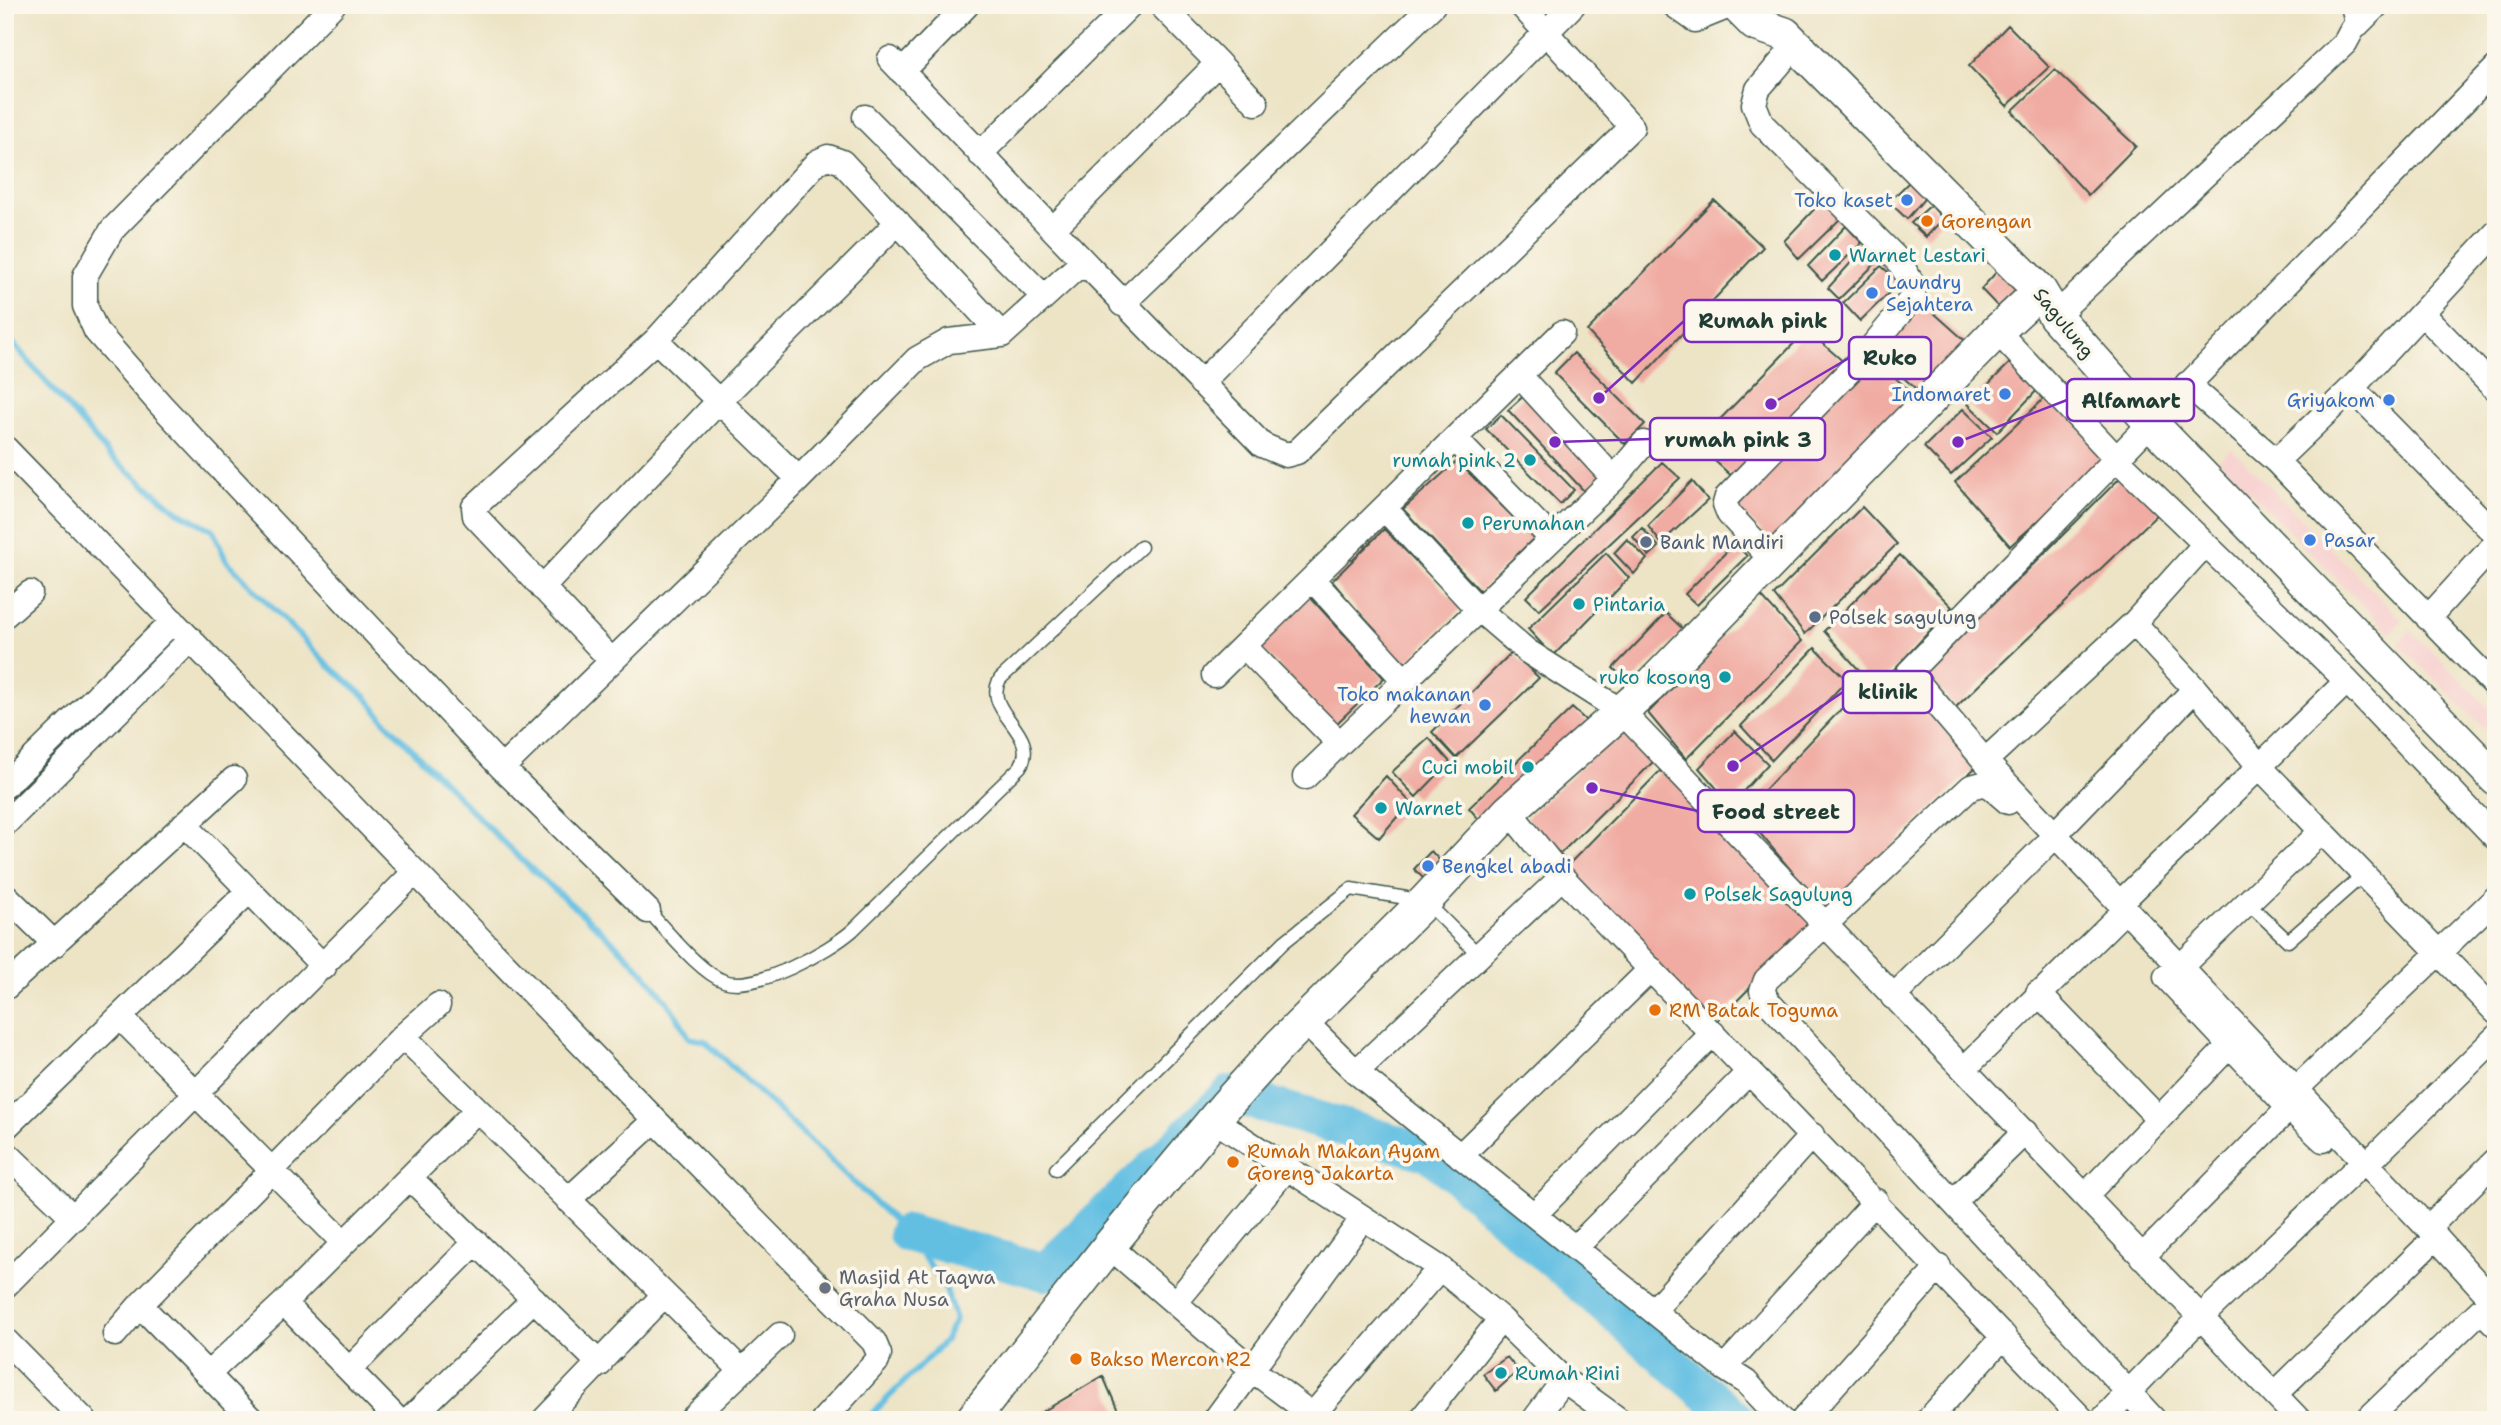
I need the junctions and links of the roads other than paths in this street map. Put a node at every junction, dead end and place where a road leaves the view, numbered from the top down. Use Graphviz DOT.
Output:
graph roads {
  1 [pos="333,5"];
  2 [pos="967,5"];
  3 [pos="1130,5"];
  4 [pos="1161,5"];
  5 [pos="1433,5"];
  6 [pos="1521,5"];
  7 [pos="1573,5"];
  8 [pos="1674,5"];
  9 [pos="1734,5"];
  10 [pos="2347,5"];
  11 [pos="2377,5"];
  12 [pos="1786,28"];
  13 [pos="2352,30"];
  14 [pos="1546,34"];
  15 [pos="1218,63"];
  16 [pos="2496,68"];
  17 [pos="1256,103"];
  18 [pos="864,117"];
  19 [pos="980,153"];
  20 [pos="898,222"];
  21 [pos="1053,229"];
  22 [pos="2496,233"];
  23 [pos="1090,268"];
  24 [pos="1043,296"];
  25 [pos="1122,304"];
  26 [pos="2048,304"];
  27 [pos="2422,313"];
  28 [pos="1997,331"];
  29 [pos="1562,333"];
  30 [pos="1002,335"];
  31 [pos="656,340"];
  32 [pos="1519,375"];
  33 [pos="1201,383"];
  34 [pos="2187,384"];
  35 [pos="2494,386"];
  36 [pos="2352,388"];
  37 [pos="719,401"];
  38 [pos="2151,423"];
  39 [pos="1455,439"];
  40 [pos="1644,443"];
  41 [pos="5,448"];
  42 [pos="2117,459"];
  43 [pos="2276,461"];
  44 [pos="799,479"];
  45 [pos="1614,479"];
  46 [pos="1384,508"];
  47 [pos="2496,535"];
  48 [pos="1551,538"];
  49 [pos="2496,543"];
  50 [pos="2205,544"];
  51 [pos="1141,547"];
  52 [pos="1773,561"];
  53 [pos="1312,579"];
  54 [pos="542,588"];
  55 [pos="30,593"];
  56 [pos="1478,609"];
  57 [pos="5,615"];
  58 [pos="2428,618"];
  59 [pos="173,621"];
  60 [pos="2134,623"];
  61 [pos="191,639"];
  62 [pos="1244,646"];
  63 [pos="612,661"];
  64 [pos="1214,675"];
  65 [pos="1404,680"];
  66 [pos="2347,681"];
  67 [pos="2496,687"];
  68 [pos="2195,689"];
  69 [pos="1621,711"];
  70 [pos="1339,743"];
  71 [pos="1985,761"];
  72 [pos="2260,767"];
  73 [pos="502,768"];
  74 [pos="1305,778"];
  75 [pos="234,779"];
  76 [pos="2496,779"];
  77 [pos="5,786"];
  78 [pos="1509,811"];
  79 [pos="5,824"];
  80 [pos="184,824"];
  81 [pos="2322,831"];
  82 [pos="2496,838"];
  83 [pos="2050,840"];
  84 [pos="415,872"];
  85 [pos="2362,876"];
  86 [pos="1562,877"];
  87 [pos="249,891"];
  88 [pos="5,895"];
  89 [pos="2496,898"];
  90 [pos="1425,901"];
  91 [pos="2247,902"];
  92 [pos="649,911"];
  93 [pos="2117,912"];
  94 [pos="1827,923"];
  95 [pos="55,944"];
  96 [pos="2439,954"];
  97 [pos="1480,956"];
  98 [pos="324,967"];
  99 [pos="2180,967"];
  100 [pos="1651,969"];
  101 [pos="5,988"];
  102 [pos="2038,993"];
  103 [pos="1893,998"];
  104 [pos="438,1005"];
  105 [pos="2496,1012"];
  106 [pos="121,1018"];
  107 [pos="1304,1021"];
  108 [pos="1713,1033"];
  109 [pos="403,1036"];
  110 [pos="2496,1037"];
  111 [pos="2230,1046"];
  112 [pos="1964,1069"];
  113 [pos="1356,1072"];
  114 [pos="1750,1072"];
  115 [pos="197,1094"];
  116 [pos="2292,1099"];
  117 [pos="477,1110"];
  118 [pos="1220,1112"];
  119 [pos="2159,1119"];
  120 [pos="655,1120"];
  121 [pos="5,1128"];
  122 [pos="2025,1132"];
  123 [pos="1812,1135"];
  124 [pos="5,1152"];
  125 [pos="1460,1156"];
  126 [pos="2496,1160"];
  127 [pos="2361,1167"];
  128 [pos="1287,1168"];
  129 [pos="1056,1169"];
  130 [pos="273,1171"];
  131 [pos="410,1178"];
  132 [pos="2085,1196"];
  133 [pos="568,1200"];
  134 [pos="1876,1201"];
  135 [pos="1953,1202"];
  136 [pos="1534,1215"];
  137 [pos="74,1218"];
  138 [pos="1363,1218"];
  139 [pos="2426,1238"];
  140 [pos="476,1242"];
  141 [pos="344,1243"];
  142 [pos="1109,1246"];
  143 [pos="1575,1248"];
  144 [pos="2142,1256"];
  145 [pos="1939,1267"];
  146 [pos="1440,1268"];
  147 [pos="5,1286"];
  148 [pos="664,1295"];
  149 [pos="534,1299"];
  150 [pos="284,1303"];
  151 [pos="1175,1303"];
  152 [pos="140,1305"];
  153 [pos="2492,1307"];
  154 [pos="1653,1311"];
  155 [pos="2202,1317"];
  156 [pos="1501,1319"];
  157 [pos="115,1334"];
  158 [pos="779,1335"];
  159 [pos="2004,1336"];
  160 [pos="5,1340"];
  161 [pos="600,1364"];
  162 [pos="1724,1368"];
  163 [pos="350,1369"];
  164 [pos="741,1370"];
  165 [pos="1254,1371"];
  166 [pos="208,1374"];
  167 [pos="1564,1380"];
  168 [pos="2127,1393"];
  169 [pos="2274,1394"];
  170 [pos="1313,1418"];
  171 [pos="2077,1418"];
  172 [pos="84,1420"];
  173 [pos="252,1420"];
  174 [pos="398,1420"];
  175 [pos="409,1420"];
  176 [pos="544,1420"];
  177 [pos="691,1420"];
  178 [pos="822,1420"];
  179 [pos="972,1420"];
  180 [pos="1215,1420"];
  181 [pos="1421,1420"];
  182 [pos="1534,1420"];
  183 [pos="1619,1420"];
  184 [pos="1782,1420"];
  185 [pos="1803,1420"];
  186 [pos="1928,1420"];
  187 [pos="2102,1420"];
  188 [pos="2154,1420"];
  189 [pos="2299,1420"];
  190 [pos="2367,1420"];
  1 -- 73 [label="street"];
  2 -- 19 [label="street"];
  3 -- 19 [label="street"];
  4 -- 15 [label="street"];
  5 -- 25 [label="street"];
  6 -- 14 [label="street"];
  7 -- 14 [label="street"];
  8 -- 9 [label="street"];
  9 -- 12 [label="street, Sagulung"];
  10 -- 13 [label="lane"];
  11 -- 13 [label="street"];
  12 -- 26 [label="street, Sagulung"];
  12 -- 52 [label="street"];
  13 -- 26 [label="street"];
  14 -- 33 [label="street"];
  14 -- 33 [label="street"];
  15 -- 17 [label="street"];
  15 -- 21 [label="street"];
  16 -- 34 [label="street"];
  18 -- 24 [label="street"];
  19 -- 21 [label="street"];
  20 -- 30 [label="street"];
  20 -- 31 [label="street"];
  20 -- 37 [label="street"];
  21 -- 23 [label="street"];
  22 -- 27 [label="street"];
  23 -- 24 [label="street"];
  23 -- 25 [label="street"];
  24 -- 30 [label="street"];
  25 -- 33 [label="street"];
  26 -- 28 [label="street"];
  26 -- 38 [label="street, Sagulung"];
  27 -- 35 [label="street"];
  27 -- 36 [label="street"];
  28 -- 42 [label="street"];
  28 -- 52 [label="street"];
  29 -- 32 [label="street"];
  30 -- 44 [label="street"];
  31 -- 37 [label="street"];
  31 -- 54 [label="street"];
  32 -- 39 [label="street"];
  32 -- 45 [label="street"];
  34 -- 38 [label="street"];
  34 -- 43 [label="street"];
  36 -- 43 [label="street"];
  36 -- 47 [label="street"];
  37 -- 44 [label="street"];
  37 -- 54 [label="street"];
  38 -- 42 [label="street"];
  38 -- 76 [label="street, Sagulung"];
  39 -- 46 [label="street"];
  39 -- 48 [label="street"];
  40 -- 45 [label="street"];
  41 -- 59 [label="street"];
  42 -- 50 [label="street"];
  42 -- 71 [label="street"];
  43 -- 58 [label="street"];
  44 -- 63 [label="street"];
  45 -- 48 [label="street"];
  46 -- 53 [label="street"];
  46 -- 56 [label="street"];
  48 -- 56 [label="street"];
  49 -- 58 [label="street"];
  50 -- 60 [label="street"];
  50 -- 66 [label="street"];
  51 -- 92 [label="lane"];
  52 -- 69 [label="street"];
  53 -- 62 [label="street"];
  53 -- 65 [label="street"];
  54 -- 63 [label="street"];
  55 -- 57 [label="street"];
  56 -- 65 [label="street"];
  56 -- 69 [label="street"];
  58 -- 67 [label="street"];
  59 -- 61 [label="street"];
  59 -- 77 [label="street"];
  60 -- 68 [label="street"];
  60 -- 71 [label="street"];
  61 -- 79 [label="street"];
  61 -- 84 [label="street"];
  62 -- 64 [label="street"];
  62 -- 70 [label="street"];
  63 -- 73 [label="street"];
  65 -- 70 [label="street"];
  66 -- 72 [label="street"];
  66 -- 82 [label="street"];
  68 -- 72 [label="street"];
  68 -- 83 [label="street"];
  69 -- 78 [label="street"];
  69 -- 94 [label="street"];
  70 -- 74 [label="street"];
  71 -- 83 [label="street"];
  72 -- 81 [label="street"];
  72 -- 93 [label="street"];
  73 -- 92 [label="street"];
  75 -- 80 [label="street"];
  78 -- 86 [label="street"];
  78 -- 90 [label="street"];
  80 -- 87 [label="street"];
  80 -- 95 [label="street"];
  81 -- 85 [label="street"];
  81 -- 91 [label="street"];
  83 -- 93 [label="street"];
  83 -- 94 [label="street"];
  83 -- 103 [label="street"];
  84 -- 98 [label="street"];
  84 -- 120 [label="street"];
  85 -- 91 [label="lane"];
  85 -- 96 [label="street"];
  86 -- 97 [label="street"];
  86 -- 100 [label="street"];
  87 -- 98 [label="street"];
  87 -- 106 [label="street"];
  88 -- 95 [label="street"];
  89 -- 96 [label="street"];
  90 -- 97 [label="lane"];
  90 -- 107 [label="street"];
  90 -- 129 [label="lane"];
  91 -- 99 [label="street"];
  93 -- 99 [label="street"];
  93 -- 102 [label="street"];
  93 -- 111 [label="street"];
  94 -- 103 [label="street"];
  94 -- 135 [label="street"];
  95 -- 101 [label="street"];
  96 -- 105 [label="street"];
  96 -- 116 [label="street"];
  97 -- 113 [label="street"];
  98 -- 115 [label="street"];
  99 -- 116 [label="street"];
  100 -- 108 [label="street"];
  100 -- 125 [label="street"];
  102 -- 112 [label="street"];
  102 -- 119 [label="street"];
  103 -- 112 [label="street"];
  104 -- 109 [label="street"];
  106 -- 115 [label="street"];
  106 -- 121 [label="street"];
  107 -- 113 [label="street"];
  107 -- 118 [label="street"];
  108 -- 114 [label="street"];
  108 -- 136 [label="street"];
  109 -- 117 [label="street"];
  109 -- 130 [label="street"];
  110 -- 127 [label="street"];
  111 -- 116 [label="street"];
  111 -- 119 [label="street"];
  112 -- 122 [label="street"];
  113 -- 125 [label="street"];
  114 -- 123 [label="street"];
  114 -- 143 [label="street"];
  115 -- 130 [label="street"];
  115 -- 137 [label="street"];
  116 -- 127 [label="street"];
  116 -- 144 [label="street"];
  117 -- 131 [label="street"];
  117 -- 133 [label="street"];
  118 -- 128 [label="street"];
  118 -- 142 [label="street"];
  119 -- 132 [label="street"];
  120 -- 133 [label="street"];
  120 -- 178 [label="street"];
  122 -- 132 [label="street"];
  122 -- 135 [label="street"];
  123 -- 134 [label="street"];
  123 -- 154 [label="street"];
  124 -- 137 [label="street"];
  125 -- 136 [label="street"];
  126 -- 139 [label="street"];
  127 -- 139 [label="street"];
  127 -- 155 [label="street"];
  128 -- 138 [label="street"];
  128 -- 151 [label="street"];
  130 -- 141 [label="street"];
  130 -- 152 [label="street"];
  131 -- 140 [label="street"];
  131 -- 141 [label="street"];
  132 -- 144 [label="street"];
  133 -- 148 [label="street"];
  134 -- 145 [label="street"];
  134 -- 162 [label="street"];
  135 -- 168 [label="street"];
  136 -- 143 [label="street"];
  137 -- 147 [label="street"];
  138 -- 146 [label="street"];
  138 -- 165 [label="street"];
  139 -- 153 [label="street"];
  139 -- 169 [label="street"];
  140 -- 149 [label="street"];
  140 -- 163 [label="street"];
  141 -- 150 [label="street"];
  142 -- 151 [label="street"];
  142 -- 179 [label="street"];
  143 -- 154 [label="street"];
  144 -- 155 [label="street"];
  145 -- 159 [label="street"];
  145 -- 185 [label="street"];
  146 -- 156 [label="street"];
  146 -- 170 [label="street"];
  148 -- 161 [label="street"];
  148 -- 164 [label="street"];
  149 -- 161 [label="street"];
  149 -- 175 [label="street"];
  150 -- 163 [label="street"];
  150 -- 166 [label="street"];
  151 -- 165 [label="street"];
  152 -- 157 [label="street"];
  152 -- 166 [label="street"];
  153 -- 190 [label="street"];
  154 -- 162 [label="street"];
  155 -- 168 [label="street"];
  155 -- 169 [label="street"];
  156 -- 167 [label="street"];
  156 -- 181 [label="street"];
  158 -- 164 [label="street"];
  159 -- 171 [label="street"];
  159 -- 186 [label="street"];
  160 -- 172 [label="street"];
  161 -- 176 [label="street"];
  162 -- 184 [label="street"];
  163 -- 174 [label="street"];
  164 -- 177 [label="street"];
  165 -- 170 [label="street"];
  165 -- 180 [label="street"];
  166 -- 173 [label="street"];
  167 -- 182 [label="street"];
  167 -- 183 [label="street"];
  168 -- 187 [label="street"];
  168 -- 188 [label="street"];
  169 -- 189 [label="street"];
}
